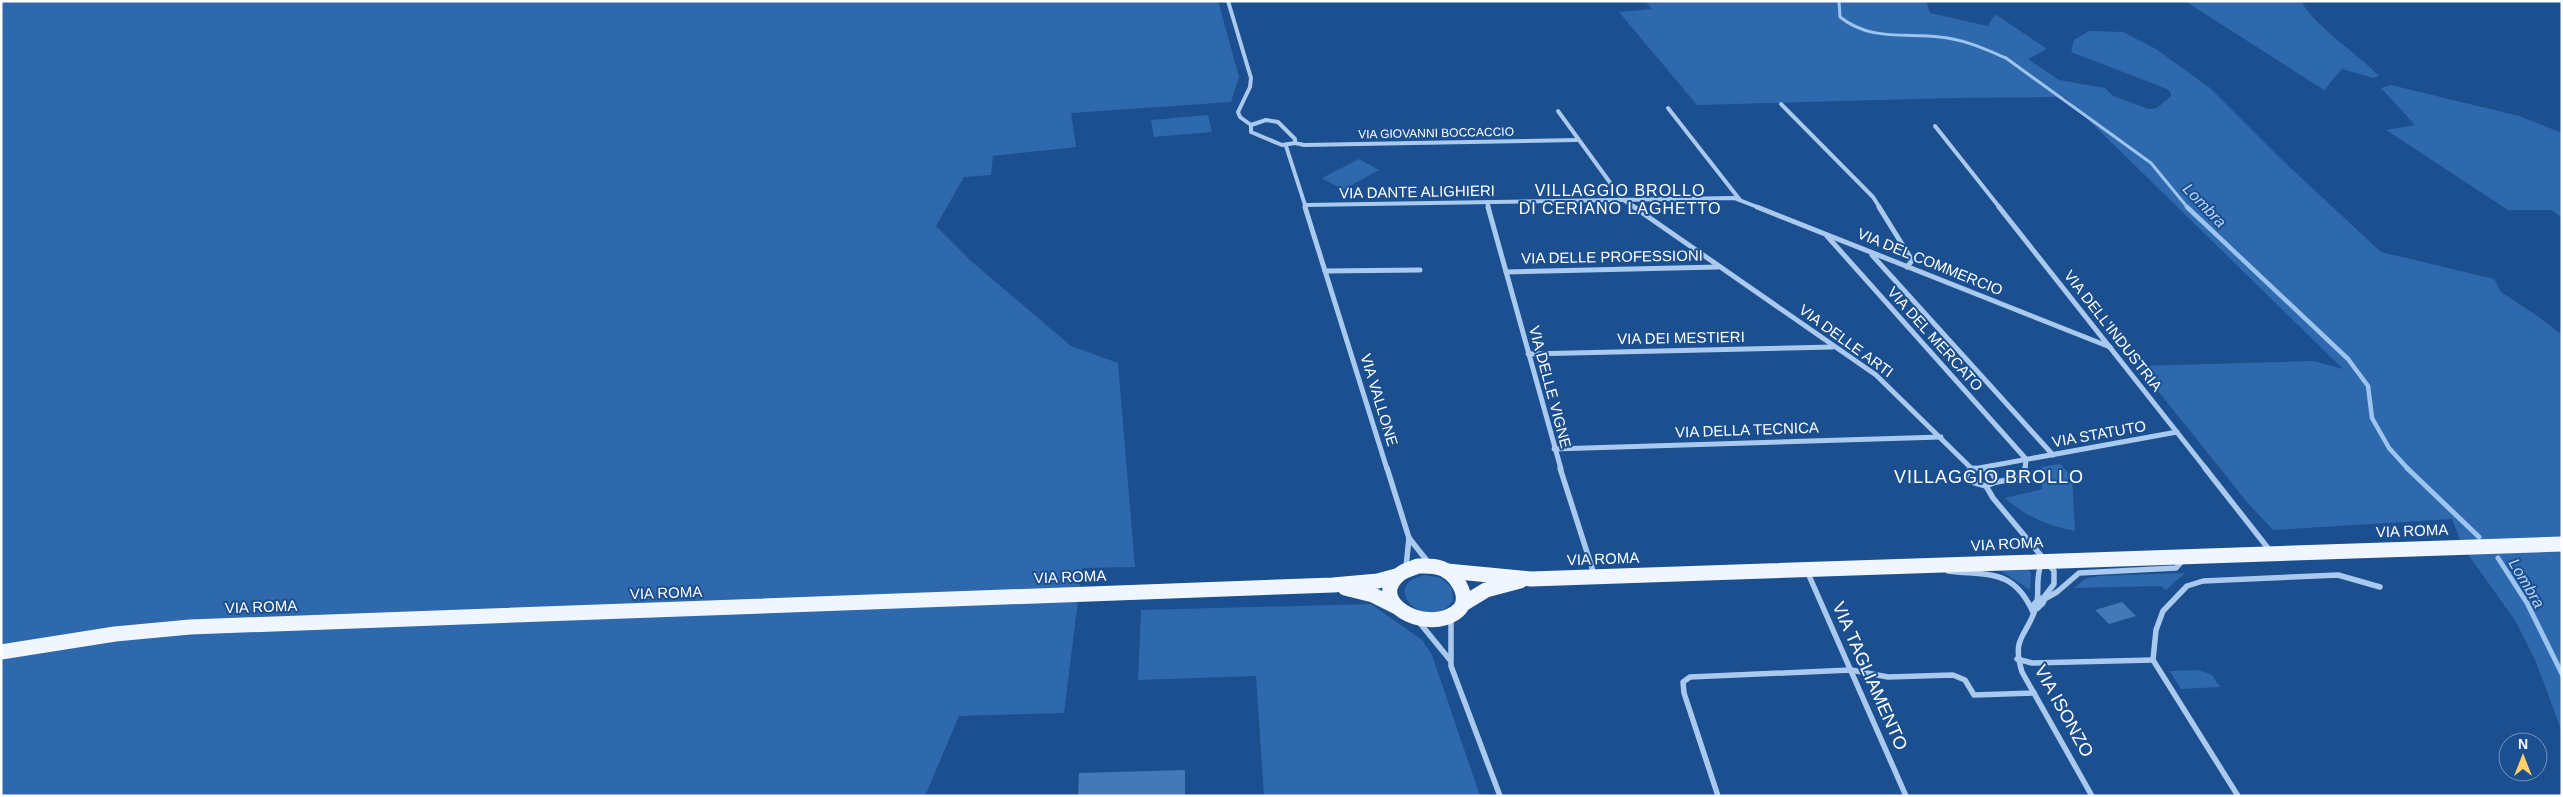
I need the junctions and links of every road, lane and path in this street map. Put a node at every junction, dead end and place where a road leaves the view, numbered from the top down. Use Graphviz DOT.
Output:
graph roads {
  1 [pos="1228,1"];
  2 [pos="1781,104"];
  3 [pos="1668,108"];
  4 [pos="1558,111"];
  5 [pos="1251,125"];
  6 [pos="1935,126"];
  7 [pos="1577,140"];
  8 [pos="1295,142"];
  9 [pos="1286,146"];
  10 [pos="1622,200"];
  11 [pos="1740,200"];
  12 [pos="1487,202"];
  13 [pos="1305,205"];
  14 [pos="1825,234"];
  15 [pos="1870,252"];
  16 [pos="1718,267"];
  17 [pos="1907,267"];
  18 [pos="1420,270"];
  19 [pos="1325,271"];
  20 [pos="1506,272"];
  21 [pos="1834,347"];
  22 [pos="2110,347"];
  23 [pos="1528,354"];
  24 [pos="2177,432"];
  25 [pos="1941,437"];
  26 [pos="1554,449"];
  27 [pos="2053,455"];
  28 [pos="2026,459"];
  29 [pos="1971,468"];
  30 [pos="1979,468"];
  31 [pos="1996,482"];
  32 [pos="1986,486"];
  33 [pos="1410,538"];
  34 [pos="2562,544"];
  35 [pos="2271,552"];
  36 [pos="2188,555"];
  37 [pos="2043,560"];
  38 [pos="1430,566"];
  39 [pos="1916,566"];
  40 [pos="1806,568"];
  41 [pos="1447,571"];
  42 [pos="1401,572"];
  43 [pos="1595,577"];
  44 [pos="1531,579"];
  45 [pos="1333,585"];
  46 [pos="2380,587"];
  47 [pos="1463,604"];
  48 [pos="1395,606"];
  49 [pos="2037,606"];
  50 [pos="1452,616"];
  51 [pos="1418,621"];
  52 [pos="1,652"];
  53 [pos="2017,659"];
  54 [pos="1450,660"];
  55 [pos="2153,660"];
  56 [pos="1851,670"];
  57 [pos="2034,693"];
  58 [pos="1500,796"];
  59 [pos="1718,796"];
  60 [pos="1906,796"];
  61 [pos="2092,796"];
  62 [pos="2238,796"];
  1 -- 5 [label="street"];
  2 -- 17 [label="street"];
  3 -- 11 [label="street"];
  4 -- 7 [label="street, VIA DELLE ARTI"];
  5 -- 8 [label="street"];
  5 -- 9 [label="street"];
  6 -- 22 [label="street, VIA DELL'INDUSTRIA"];
  7 -- 8 [label="street, VIA GIOVANNI BOCCACCIO"];
  7 -- 10 [label="street, VIA DELLE ARTI"];
  8 -- 9 [label="street"];
  9 -- 13 [label="street, VIA VALLONE"];
  10 -- 11 [label="street, VIA DANTE ALIGHIERI"];
  10 -- 12 [label="street, VIA DANTE ALIGHIERI"];
  10 -- 16 [label="street, VIA DELLE ARTI"];
  11 -- 14 [label="street, VIA DEL COMMERCIO"];
  12 -- 13 [label="street, VIA DANTE ALIGHIERI"];
  12 -- 20 [label="street, VIA DELLE VIGNE"];
  13 -- 19 [label="street, VIA VALLONE"];
  14 -- 15 [label="street, VIA DEL COMMERCIO"];
  14 -- 28 [label="street, VIA DEL MERCATO"];
  15 -- 17 [label="street, VIA DEL COMMERCIO"];
  15 -- 27 [label="street, VIA DEL MERCATO"];
  16 -- 20 [label="street, VIA DELLE PROFESSIONI"];
  16 -- 21 [label="street, VIA DELLE ARTI"];
  17 -- 22 [label="street, VIA DEL COMMERCIO"];
  18 -- 19 [label="street"];
  19 -- 33 [label="street, VIA VALLONE"];
  20 -- 23 [label="street, VIA DELLE VIGNE"];
  21 -- 23 [label="street, VIA DEI MESTIERI"];
  21 -- 25 [label="street, VIA DELLE ARTI"];
  22 -- 24 [label="street, VIA DELL'INDUSTRIA"];
  23 -- 26 [label="street, VIA DELLE VIGNE"];
  24 -- 27 [label="street, VIA STATUTO"];
  24 -- 35 [label="street, VIA DELL'INDUSTRIA"];
  25 -- 26 [label="street, VIA DELLA TECNICA"];
  25 -- 29 [label="street, VIA DELLE ARTI"];
  26 -- 43 [label="street, VIA DELLE VIGNE"];
  27 -- 28 [label="street, VIA STATUTO"];
  28 -- 30 [label="street, VIA STATUTO"];
  28 -- 31 [label="street"];
  29 -- 30 [label="street, VIA STATUTO"];
  29 -- 32 [label="street, VIA DELLE ARTI"];
  30 -- 31 [label="street"];
  31 -- 32 [label="street"];
  32 -- 37 [label="street"];
  33 -- 38 [label="street, VIA VALLONE"];
  33 -- 42 [label="street, VIA VALLONE"];
  34 -- 35 [label="main road, VIA ROMA"];
  35 -- 36 [label="main road, VIA ROMA"];
  36 -- 37 [label="main road, VIA ROMA"];
  36 -- 49 [label="street"];
  37 -- 39 [label="main road, VIA ROMA"];
  37 -- 49 [label="street, VIA ISONZO"];
  37 -- 49 [label="street, VIA ISONZO"];
  38 -- 41 [label="main road"];
  38 -- 42 [label="main road"];
  39 -- 40 [label="main road, VIA ROMA"];
  39 -- 49 [label="street"];
  40 -- 43 [label="main road, VIA ROMA"];
  40 -- 56 [label="street, VIA TAGLIAMENTO"];
  41 -- 44 [label="main road, VIA ROMA"];
  41 -- 47 [label="main road"];
  42 -- 45 [label="main road, VIA ROMA"];
  42 -- 48 [label="main road"];
  43 -- 44 [label="main road, VIA ROMA"];
  44 -- 47 [label="main road, VIA ROMA"];
  45 -- 48 [label="main road, VIA ROMA"];
  45 -- 52 [label="main road, VIA ROMA"];
  46 -- 55 [label="street"];
  47 -- 50 [label="main road"];
  48 -- 51 [label="main road"];
  49 -- 53 [label="street, VIA ISONZO"];
  50 -- 51 [label="main road"];
  50 -- 54 [label="street"];
  51 -- 54 [label="street"];
  53 -- 55 [label="street"];
  53 -- 57 [label="street, VIA ISONZO"];
  54 -- 58 [label="street"];
  55 -- 62 [label="street"];
  56 -- 57 [label="street"];
  56 -- 59 [label="street"];
  56 -- 60 [label="street, VIA TAGLIAMENTO"];
  57 -- 61 [label="street, VIA ISONZO"];
}
